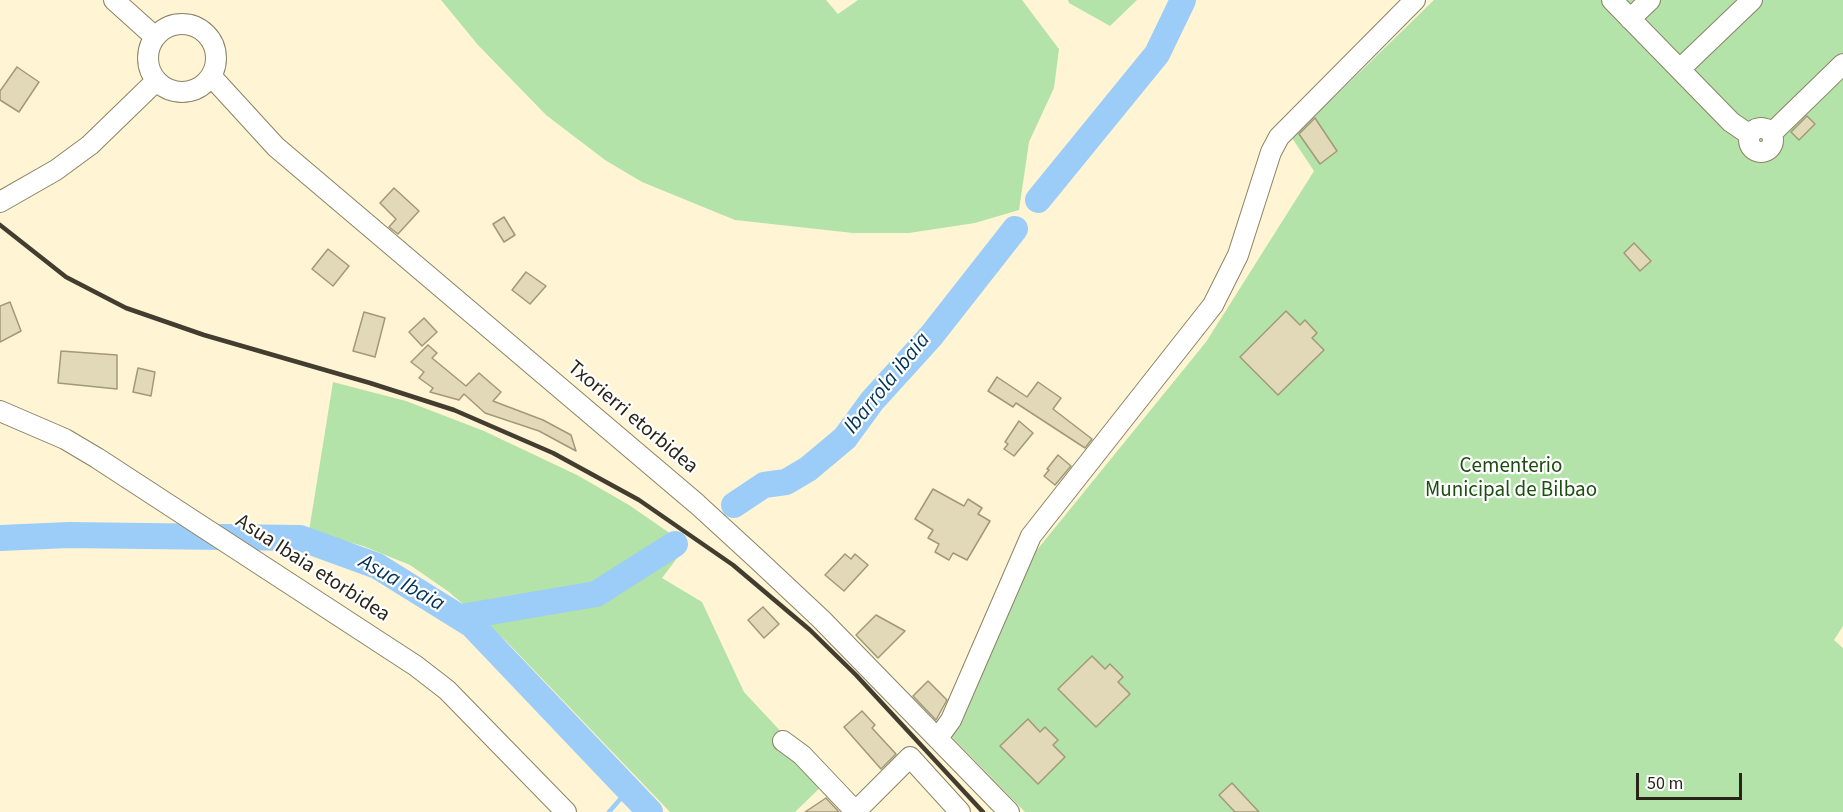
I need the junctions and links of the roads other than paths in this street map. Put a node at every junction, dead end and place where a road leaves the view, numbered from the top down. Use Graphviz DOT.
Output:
graph roads {
  1 [pos="114,0"];
  2 [pos="1415,0"];
  3 [pos="1612,0"];
  4 [pos="1650,0"];
  5 [pos="1752,0"];
  6 [pos="1630,19"];
  7 [pos="154,36"];
  8 [pos="1843,64"];
  9 [pos="1680,69"];
  10 [pos="211,76"];
  11 [pos="156,81"];
  12 [pos="0,202"];
  13 [pos="0,411"];
  14 [pos="938,738"];
  15 [pos="783,741"];
  16 [pos="856,811"];
  17 [pos="566,812"];
  18 [pos="960,812"];
  19 [pos="1009,812"];
  1 -- 7 [label="street"];
  2 -- 14 [label="street"];
  3 -- 6 [label="street"];
  4 -- 6 [label="street"];
  5 -- 9 [label="street"];
  6 -- 9 [label="street"];
  7 -- 10 [label="street"];
  7 -- 11 [label="street"];
  8 -- 9 [label="street"];
  10 -- 11 [label="street"];
  10 -- 14 [label="street, Txorierri etorbidea"];
  11 -- 12 [label="street"];
  13 -- 17 [label="street, Asua Ibaia etorbidea"];
  14 -- 19 [label="street, Txorierri etorbidea"];
  15 -- 16 [label="street"];
  16 -- 18 [label="street"];
}
